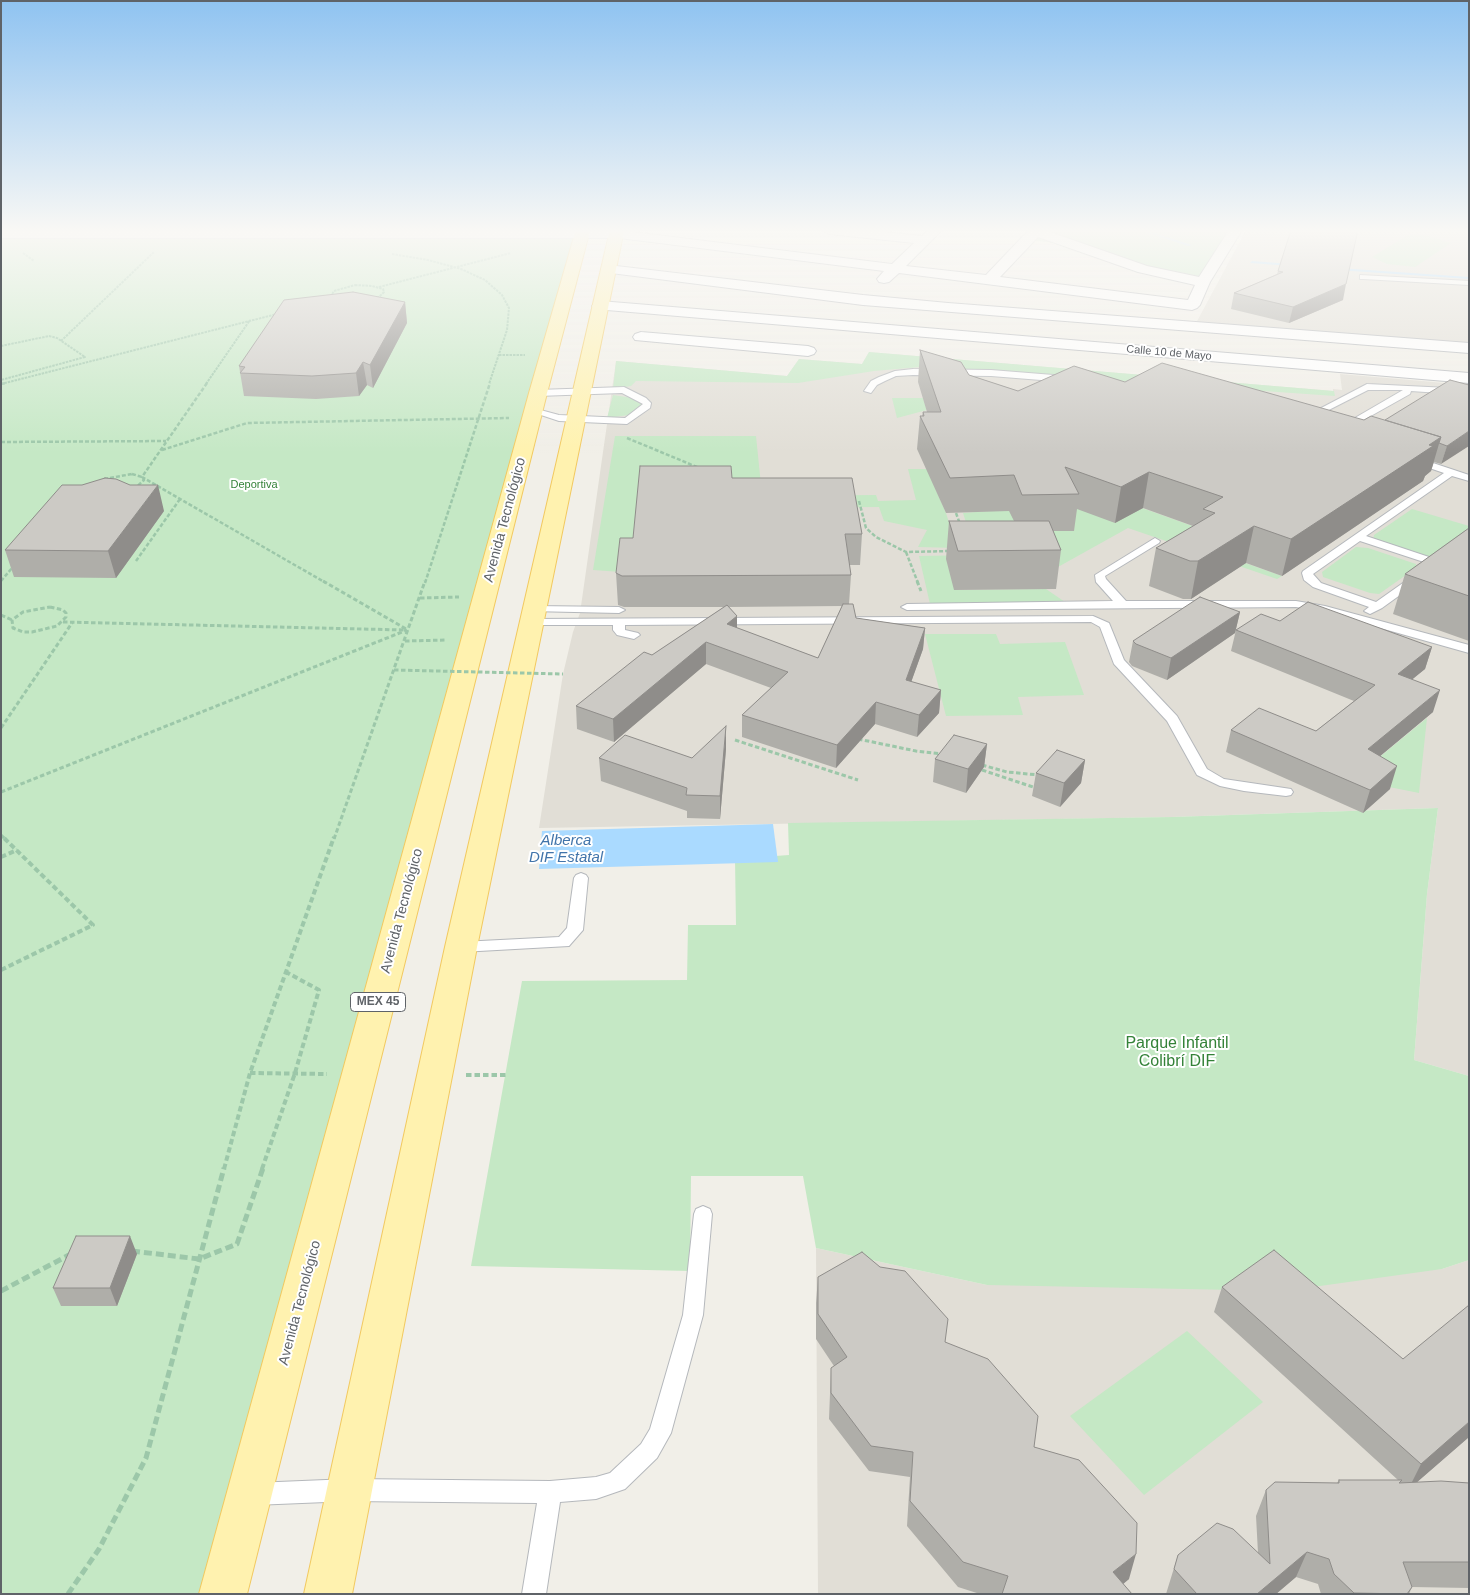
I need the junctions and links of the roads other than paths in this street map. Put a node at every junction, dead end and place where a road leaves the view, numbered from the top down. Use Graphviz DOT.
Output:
graph roads {
  1 [pos="562,304"];
  2 [pos="917,304"];
  3 [pos="1187,304"];
  4 [pos="1192,305"];
  5 [pos="600,306"];
  6 [pos="699,315"];
  7 [pos="1182,326"];
  8 [pos="641,337"];
  9 [pos="1344,339"];
  10 [pos="679,340"];
  11 [pos="1469,348"];
  12 [pos="808,351"];
  13 [pos="1352,368"];
  14 [pos="1393,371"];
  15 [pos="1469,378"];
  16 [pos="1077,380"];
  17 [pos="1403,388"];
  18 [pos="868,392"];
  19 [pos="1469,392"];
  20 [pos="579,405"];
  21 [pos="534,407"];
  22 [pos="1303,420"];
  23 [pos="1333,435"];
  24 [pos="1403,457"];
  25 [pos="1451,472"];
  26 [pos="1469,478"];
  27 [pos="1358,537"];
  28 [pos="1155,541"];
  29 [pos="1449,554"];
  30 [pos="1436,563"];
  31 [pos="1122,604"];
  32 [pos="1378,606"];
  33 [pos="907,607"];
  34 [pos="927,607"];
  35 [pos="533,615"];
  36 [pos="619,616"];
  37 [pos="1359,618"];
  38 [pos="634,635"];
  39 [pos="1469,649"];
  40 [pos="1286,792"];
  41 [pos="581,878"];
  42 [pos="461,947"];
  43 [pos="703,1214"];
  44 [pos="350,1490"];
  45 [pos="550,1492"];
  46 [pos="251,1494"];
  47 [pos="223,1594"];
  48 [pos="328,1594"];
  49 [pos="534,1594"];
  1 -- 21 [label="main road, Avenida Tecnológico / MEX 45"];
  2 -- 7 [label="street"];
  3 -- 4 [label="street"];
  4 -- 7 [label="street"];
  5 -- 6 [label="street, Calle 10 de Mayo"];
  5 -- 20 [label="main road"];
  6 -- 10 [label="street"];
  6 -- 13 [label="street, Calle 10 de Mayo"];
  7 -- 9 [label="street"];
  8 -- 10 [label="street"];
  9 -- 11 [label="street"];
  9 -- 13 [label="street"];
  10 -- 12 [label="street"];
  13 -- 14 [label="street, Calle 10 de Mayo"];
  14 -- 15 [label="street, Calle 10 de Mayo"];
  14 -- 17 [label="lane"];
  16 -- 18 [label="lane"];
  17 -- 19 [label="lane"];
  17 -- 22 [label="lane"];
  17 -- 23 [label="lane"];
  20 -- 20 [label="lane"];
  20 -- 21 [label="lane"];
  20 -- 21 [label="lane"];
  20 -- 35 [label="main road"];
  21 -- 46 [label="main road, Avenida Tecnológico / MEX 45"];
  24 -- 25 [label="lane"];
  25 -- 26 [label="lane"];
  25 -- 27 [label="lane"];
  27 -- 30 [label="lane"];
  27 -- 32 [label="lane"];
  28 -- 31 [label="lane"];
  29 -- 30 [label="lane"];
  30 -- 32 [label="lane"];
  31 -- 34 [label="lane"];
  31 -- 37 [label="lane"];
  32 -- 37 [label="lane"];
  33 -- 34 [label="lane"];
  35 -- 36 [label="lane"];
  35 -- 42 [label="main road"];
  36 -- 38 [label="lane"];
  36 -- 40 [label="lane"];
  37 -- 39 [label="lane"];
  41 -- 42 [label="lane"];
  42 -- 44 [label="main road"];
  43 -- 45 [label="lane"];
  44 -- 45 [label="lane"];
  44 -- 46 [label="lane"];
  44 -- 48 [label="main road"];
  45 -- 49 [label="lane"];
  46 -- 47 [label="main road, Avenida Tecnológico / MEX 45"];
}
